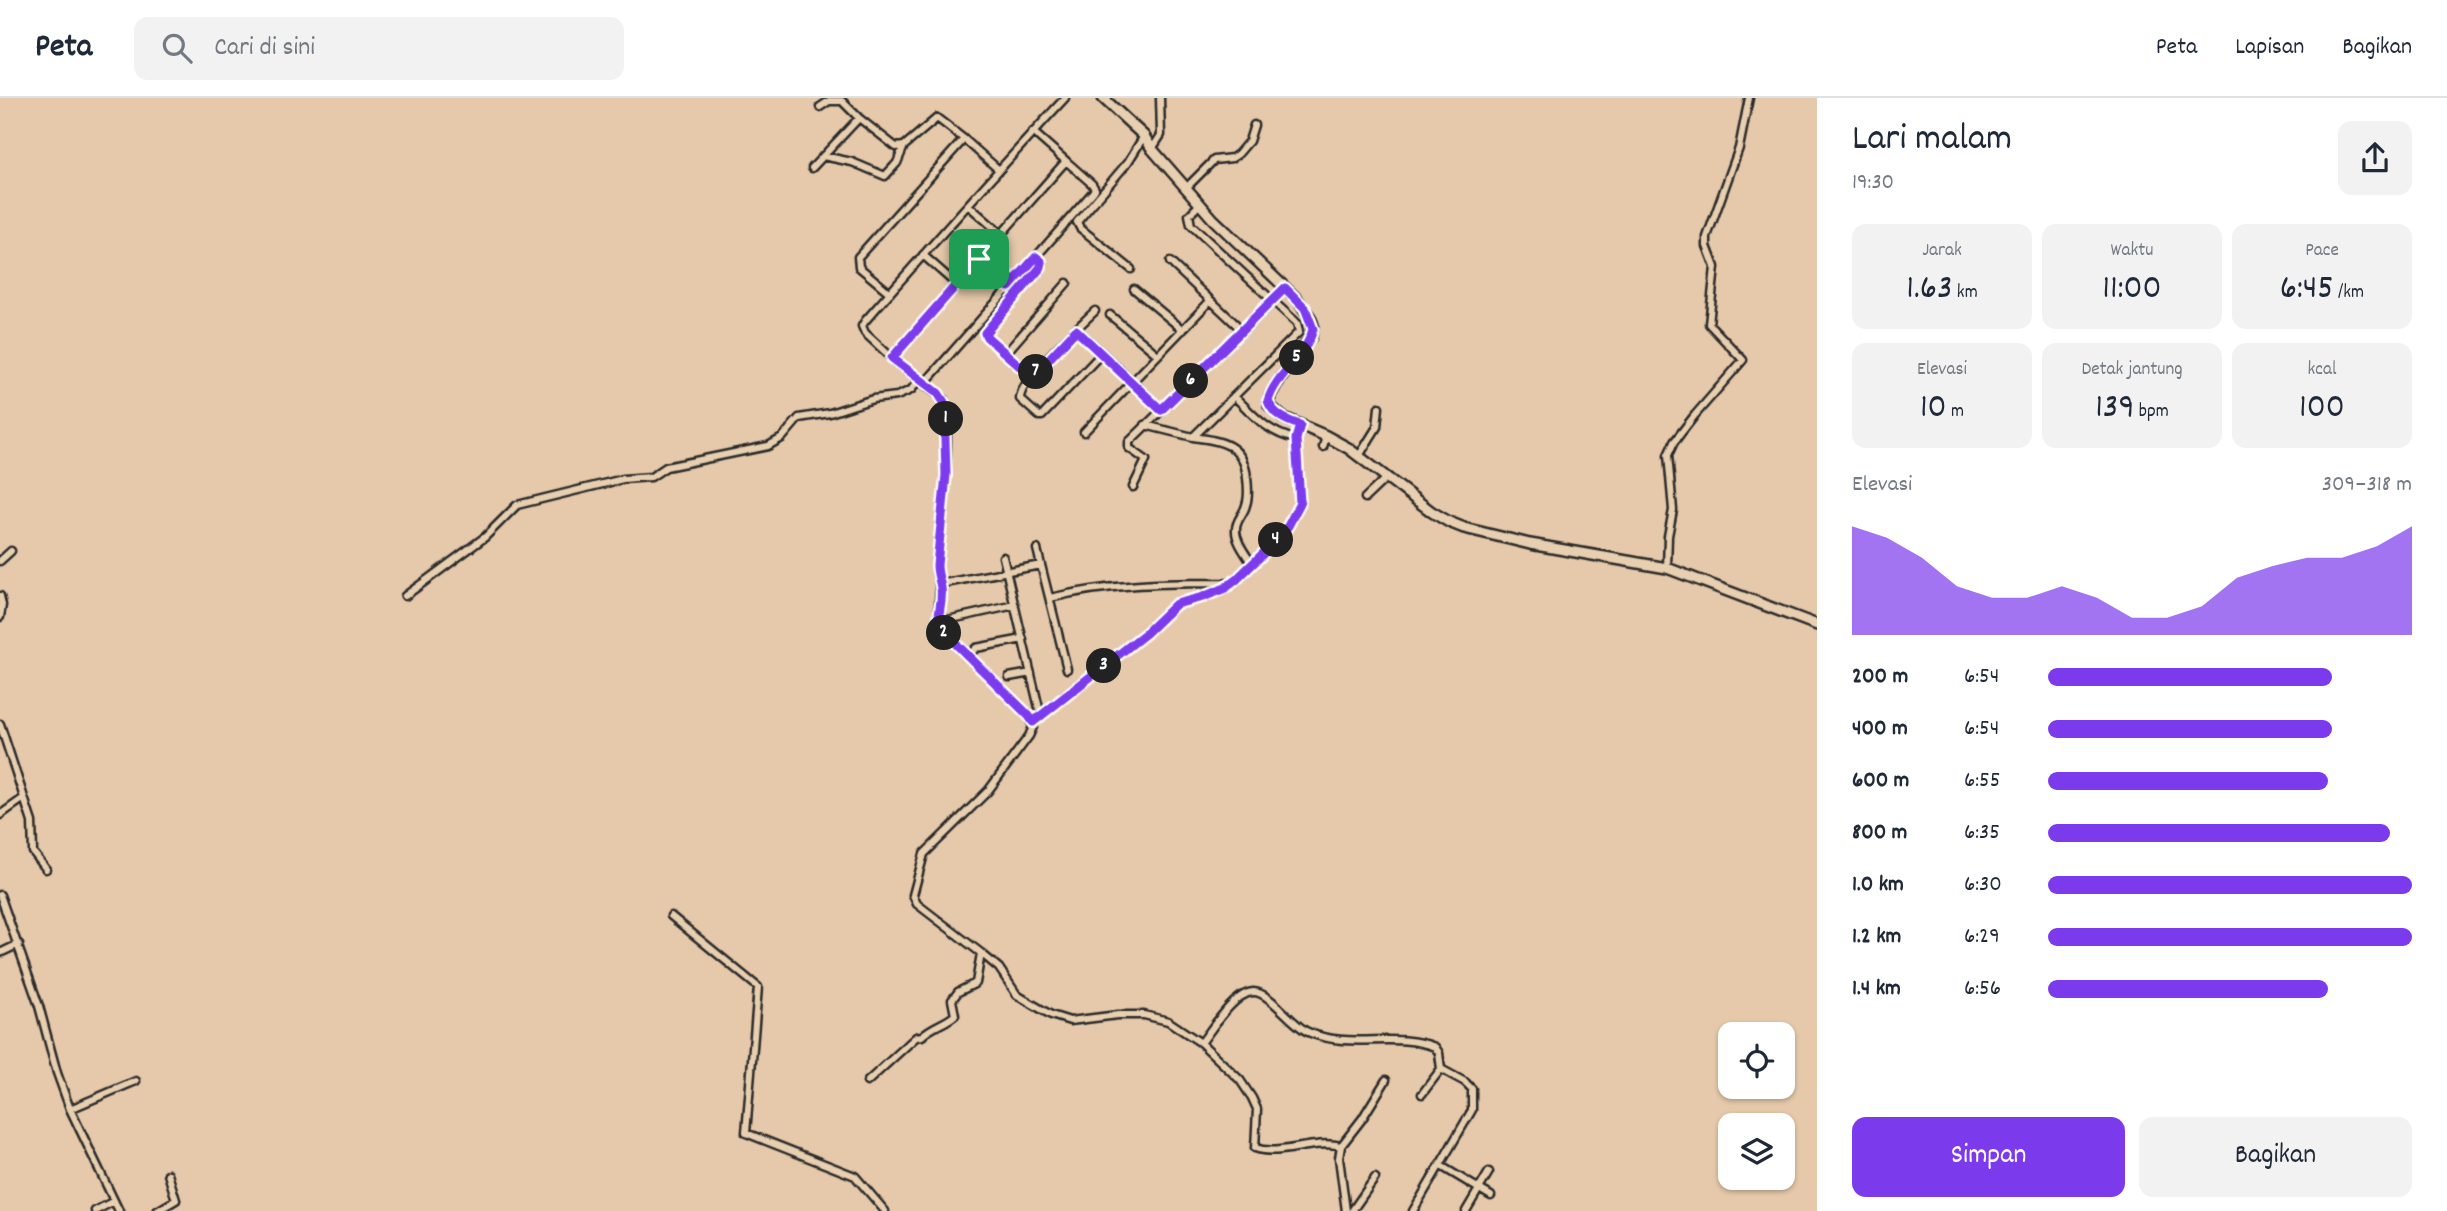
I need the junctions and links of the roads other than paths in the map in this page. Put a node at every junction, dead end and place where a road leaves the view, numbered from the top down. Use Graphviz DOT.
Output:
graph roads {
  1 [pos="1065,98"];
  2 [pos="1103,98"];
  3 [pos="1160,98"];
  4 [pos="1749,98"];
  5 [pos="820,107"];
  6 [pos="859,118"];
  7 [pos="1254,125"];
  8 [pos="1033,132"];
  9 [pos="1144,136"];
  10 [pos="964,139"];
  11 [pos="904,146"];
  12 [pos="1152,149"];
  13 [pos="823,156"];
  14 [pos="1066,161"];
  15 [pos="812,168"];
  16 [pos="999,170"];
  17 [pos="1186,188"];
  18 [pos="1200,204"];
  19 [pos="968,205"];
  20 [pos="1001,234"];
  21 [pos="923,255"];
  22 [pos="1036,257"];
  23 [pos="979,259"];
  24 [pos="1170,262"];
  25 [pos="1130,269"];
  26 [pos="1067,283"];
  27 [pos="956,284"];
  28 [pos="1009,287"];
  29 [pos="1285,288"];
  30 [pos="1134,289"];
  31 [pos="890,293"];
  32 [pos="1210,301"];
  33 [pos="1273,301"];
  34 [pos="1095,311"];
  35 [pos="1110,314"];
  36 [pos="1076,330"];
  37 [pos="1183,330"];
  38 [pos="1242,330"];
  39 [pos="1006,353"];
  40 [pos="1102,353"];
  41 [pos="1158,355"];
  42 [pos="892,358"];
  43 [pos="1032,377"];
  44 [pos="922,382"];
  45 [pos="1133,382"];
  46 [pos="1234,396"];
  47 [pos="1379,407"];
  48 [pos="1161,410"];
  49 [pos="1145,425"];
  50 [pos="1300,425"];
  51 [pos="1084,432"];
  52 [pos="1326,436"];
  53 [pos="1193,437"];
  54 [pos="1296,439"];
  55 [pos="1323,447"];
  56 [pos="1359,456"];
  57 [pos="1387,477"];
  58 [pos="1133,488"];
  59 [pos="1365,498"];
  60 [pos="1037,549"];
  61 [pos="11,551"];
  62 [pos="1003,557"];
  63 [pos="0,561"];
  64 [pos="1252,564"];
  65 [pos="1041,565"];
  66 [pos="1667,568"];
  67 [pos="1007,571"];
  68 [pos="1232,583"];
  69 [pos="940,584"];
  70 [pos="0,596"];
  71 [pos="405,596"];
  72 [pos="1050,598"];
  73 [pos="1015,605"];
  74 [pos="0,617"];
  75 [pos="938,622"];
  76 [pos="1817,625"];
  77 [pos="1023,639"];
  78 [pos="968,656"];
  79 [pos="1067,669"];
  80 [pos="1031,673"];
  81 [pos="1009,677"];
  82 [pos="1039,708"];
  83 [pos="1033,722"];
  84 [pos="0,724"];
  85 [pos="24,798"];
  86 [pos="0,815"];
  87 [pos="46,869"];
  88 [pos="0,895"];
  89 [pos="671,916"];
  90 [pos="19,944"];
  91 [pos="0,953"];
  92 [pos="981,953"];
  93 [pos="1201,1043"];
  94 [pos="1441,1069"];
  95 [pos="1386,1080"];
  96 [pos="136,1081"];
  97 [pos="867,1082"];
  98 [pos="1422,1094"];
  99 [pos="71,1109"];
  100 [pos="1341,1146"];
  101 [pos="1441,1166"];
  102 [pos="1489,1172"];
  103 [pos="168,1174"];
  104 [pos="1375,1178"];
  105 [pos="1479,1189"];
  106 [pos="1491,1196"];
  107 [pos="114,1201"];
  108 [pos="95,1211"];
  109 [pos="119,1211"];
  110 [pos="157,1211"];
  111 [pos="885,1211"];
  112 [pos="1346,1211"];
  113 [pos="1352,1211"];
  114 [pos="1413,1211"];
  115 [pos="1466,1211"];
  1 -- 8 [label="street"];
  2 -- 9 [label="street"];
  3 -- 12 [label="street"];
  4 -- 66 [label="street"];
  5 -- 6 [label="street"];
  6 -- 11 [label="street"];
  6 -- 13 [label="street"];
  7 -- 17 [label="street"];
  8 -- 14 [label="street"];
  8 -- 16 [label="street"];
  9 -- 12 [label="street"];
  9 -- 25 [label="street"];
  10 -- 11 [label="street"];
  10 -- 16 [label="street"];
  10 -- 31 [label="street"];
  11 -- 13 [label="street"];
  12 -- 17 [label="street"];
  13 -- 15 [label="street"];
  14 -- 20 [label="street"];
  14 -- 22 [label="street"];
  16 -- 19 [label="street"];
  17 -- 18 [label="street"];
  18 -- 29 [label="street"];
  18 -- 33 [label="street"];
  19 -- 20 [label="street"];
  19 -- 21 [label="street"];
  20 -- 23 [label="street"];
  21 -- 27 [label="street"];
  21 -- 31 [label="street"];
  22 -- 28 [label="street"];
  22 -- 39 [label="street"];
  23 -- 27 [label="street"];
  23 -- 28 [label="street"];
  24 -- 32 [label="street"];
  26 -- 39 [label="street"];
  27 -- 42 [label="street"];
  28 -- 44 [label="street"];
  29 -- 33 [label="street"];
  29 -- 50 [label="street"];
  30 -- 37 [label="street"];
  31 -- 42 [label="street"];
  32 -- 37 [label="street"];
  32 -- 38 [label="street"];
  33 -- 38 [label="street"];
  33 -- 46 [label="street"];
  34 -- 36 [label="street"];
  35 -- 41 [label="street"];
  36 -- 40 [label="street"];
  36 -- 43 [label="street"];
  37 -- 41 [label="street"];
  38 -- 48 [label="street"];
  39 -- 43 [label="street"];
  40 -- 43 [label="street"];
  40 -- 45 [label="street"];
  41 -- 45 [label="street"];
  42 -- 44 [label="street"];
  44 -- 69 [label="street"];
  44 -- 71 [label="street"];
  45 -- 48 [label="street"];
  45 -- 51 [label="street"];
  46 -- 53 [label="street"];
  46 -- 54 [label="street"];
  47 -- 56 [label="street"];
  48 -- 49 [label="street"];
  49 -- 53 [label="street"];
  49 -- 58 [label="street"];
  50 -- 52 [label="street"];
  50 -- 54 [label="street"];
  52 -- 55 [label="street"];
  52 -- 56 [label="street"];
  53 -- 64 [label="street"];
  54 -- 64 [label="street"];
  56 -- 57 [label="street"];
  57 -- 59 [label="street"];
  57 -- 66 [label="street"];
  60 -- 65 [label="street"];
  61 -- 63 [label="street"];
  62 -- 67 [label="street"];
  64 -- 68 [label="street"];
  65 -- 67 [label="street"];
  65 -- 72 [label="street"];
  66 -- 76 [label="street"];
  67 -- 69 [label="street"];
  67 -- 73 [label="street"];
  68 -- 72 [label="street"];
  68 -- 83 [label="street"];
  69 -- 75 [label="street"];
  70 -- 74 [label="street"];
  72 -- 79 [label="street"];
  73 -- 75 [label="street"];
  73 -- 77 [label="street"];
  75 -- 78 [label="street"];
  77 -- 78 [label="street"];
  77 -- 80 [label="street"];
  78 -- 83 [label="street"];
  80 -- 81 [label="street"];
  80 -- 82 [label="street"];
  83 -- 92 [label="street"];
  84 -- 85 [label="street"];
  85 -- 86 [label="street"];
  85 -- 87 [label="street"];
  88 -- 90 [label="street"];
  89 -- 111 [label="street"];
  90 -- 91 [label="street"];
  90 -- 99 [label="street"];
  92 -- 93 [label="street"];
  92 -- 97 [label="street"];
  93 -- 94 [label="street"];
  93 -- 100 [label="street"];
  94 -- 98 [label="street"];
  94 -- 101 [label="street"];
  95 -- 100 [label="street"];
  96 -- 99 [label="street"];
  99 -- 107 [label="street"];
  100 -- 112 [label="street"];
  101 -- 105 [label="street"];
  101 -- 114 [label="street"];
  102 -- 105 [label="street"];
  103 -- 110 [label="street"];
  104 -- 113 [label="street"];
  105 -- 106 [label="street"];
  105 -- 115 [label="street"];
  107 -- 108 [label="street"];
  107 -- 109 [label="street"];
}
